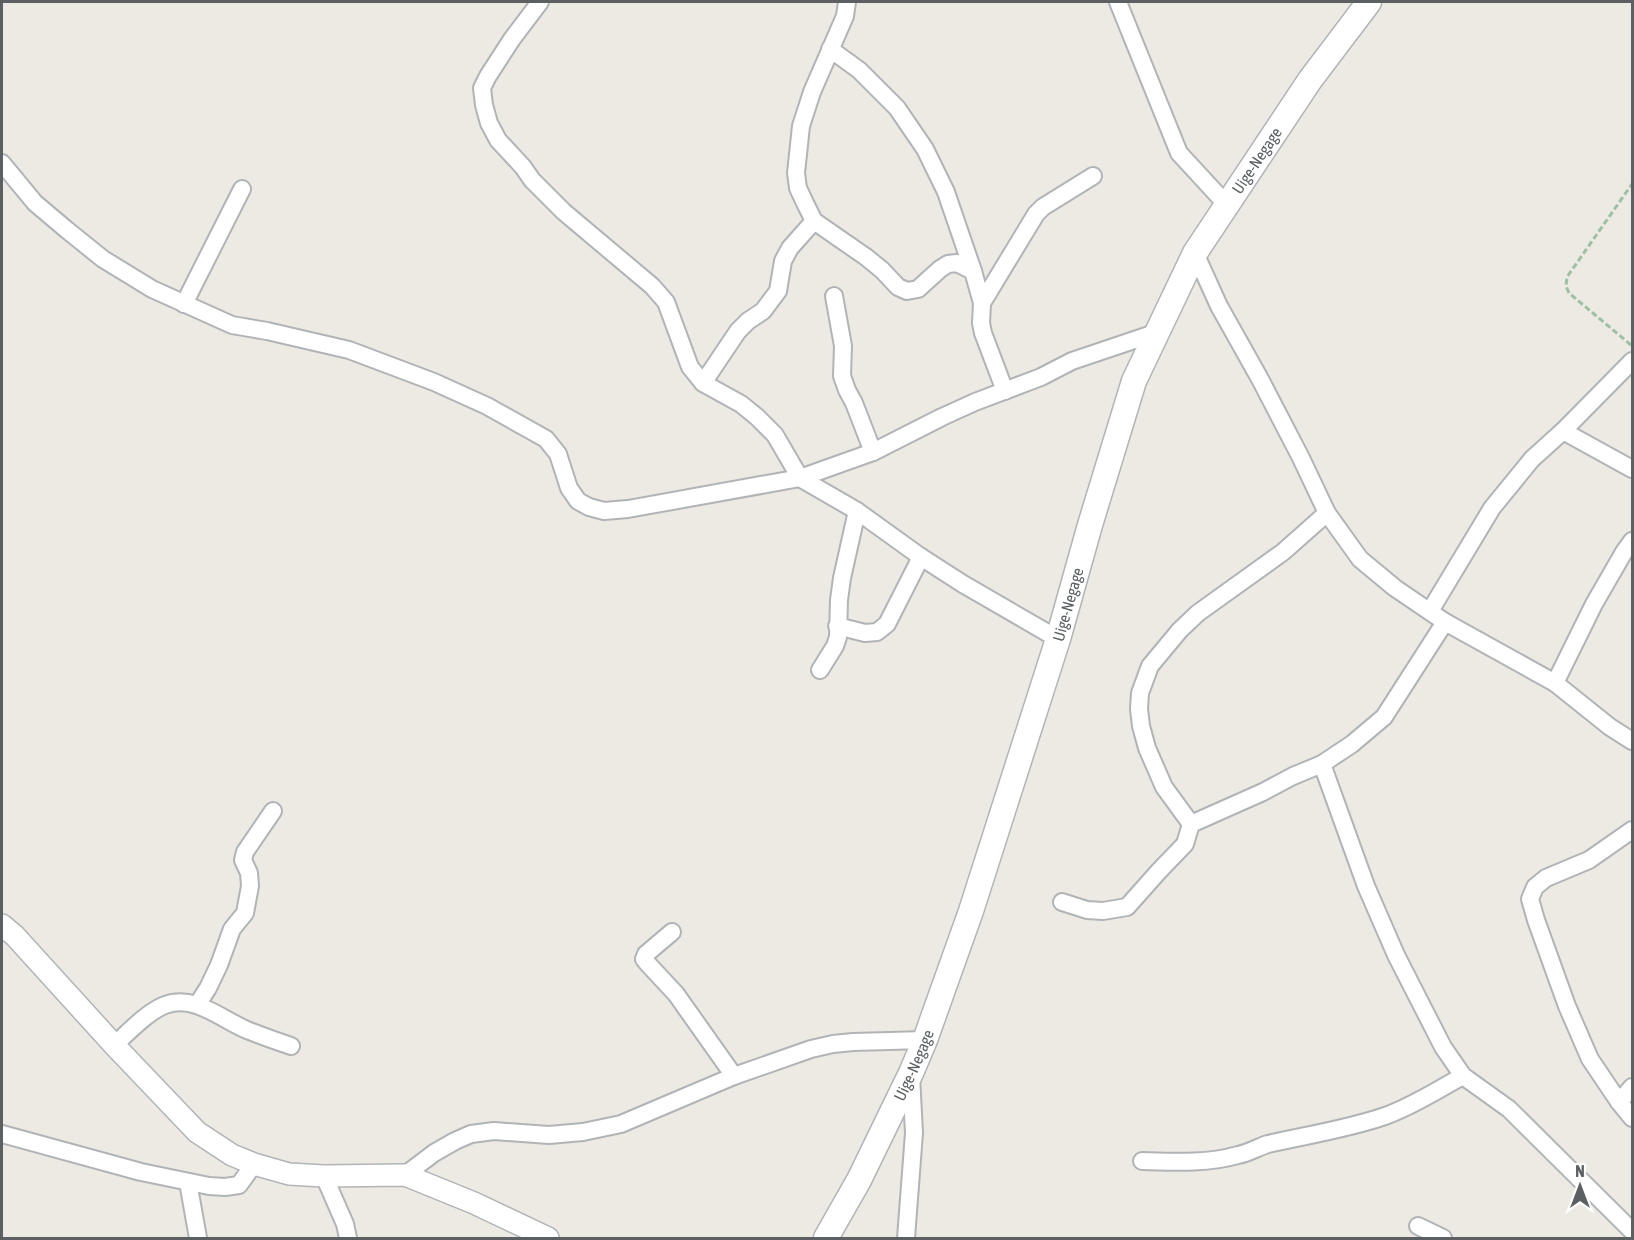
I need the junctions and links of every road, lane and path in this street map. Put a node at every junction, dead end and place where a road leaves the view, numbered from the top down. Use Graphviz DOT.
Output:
graph roads {
  1 [pos="540,2"];
  2 [pos="847,2"];
  3 [pos="1118,2"];
  4 [pos="1363,4"];
  5 [pos="830,49"];
  6 [pos="2,163"];
  7 [pos="1093,176"];
  8 [pos="1632,184"];
  9 [pos="242,189"];
  10 [pos="1226,204"];
  11 [pos="814,221"];
  12 [pos="1195,253"];
  13 [pos="973,271"];
  14 [pos="834,296"];
  15 [pos="982,303"];
  16 [pos="183,304"];
  17 [pos="1158,332"];
  18 [pos="1632,346"];
  19 [pos="1632,361"];
  20 [pos="703,383"];
  21 [pos="1005,391"];
  22 [pos="1563,430"];
  23 [pos="873,452"];
  24 [pos="1632,469"];
  25 [pos="800,478"];
  26 [pos="857,511"];
  27 [pos="1327,513"];
  28 [pos="1630,550"];
  29 [pos="921,558"];
  30 [pos="1430,610"];
  31 [pos="1445,622"];
  32 [pos="837,626"];
  33 [pos="1058,639"];
  34 [pos="820,670"];
  35 [pos="1555,683"];
  36 [pos="1632,741"];
  37 [pos="1322,764"];
  38 [pos="273,812"];
  39 [pos="1191,824"];
  40 [pos="1632,830"];
  41 [pos="1062,902"];
  42 [pos="2,924"];
  43 [pos="672,932"];
  44 [pos="197,1005"];
  45 [pos="925,1040"];
  46 [pos="114,1045"];
  47 [pos="291,1046"];
  48 [pos="911,1072"];
  49 [pos="734,1076"];
  50 [pos="1463,1076"];
  51 [pos="1632,1087"];
  52 [pos="1618,1102"];
  53 [pos="1632,1118"];
  54 [pos="2,1134"];
  55 [pos="1142,1161"];
  56 [pos="254,1164"];
  57 [pos="405,1175"];
  58 [pos="324,1176"];
  59 [pos="188,1182"];
  60 [pos="1418,1226"];
  61 [pos="1632,1231"];
  62 [pos="198,1239"];
  63 [pos="348,1239"];
  64 [pos="548,1239"];
  65 [pos="826,1239"];
  66 [pos="906,1239"];
  67 [pos="1443,1239"];
  1 -- 20 [label="street"];
  2 -- 5 [label="street"];
  3 -- 10 [label="street"];
  4 -- 10 [label="main road, Uige-Negage"];
  5 -- 11 [label="street"];
  5 -- 13 [label="street"];
  6 -- 16 [label="street"];
  7 -- 15 [label="street"];
  8 -- 18 [label="path"];
  9 -- 16 [label="street"];
  10 -- 12 [label="main road, Uige-Negage"];
  11 -- 13 [label="street"];
  11 -- 20 [label="street"];
  12 -- 17 [label="main road, Uige-Negage"];
  12 -- 27 [label="street"];
  13 -- 15 [label="street"];
  14 -- 23 [label="street"];
  15 -- 21 [label="street"];
  16 -- 25 [label="street"];
  17 -- 21 [label="street"];
  17 -- 33 [label="main road, Uige-Negage"];
  19 -- 22 [label="street"];
  20 -- 25 [label="street"];
  21 -- 23 [label="street"];
  22 -- 24 [label="street"];
  22 -- 30 [label="street"];
  23 -- 25 [label="street"];
  25 -- 26 [label="street"];
  26 -- 29 [label="street"];
  26 -- 32 [label="street"];
  27 -- 30 [label="street"];
  27 -- 39 [label="street"];
  28 -- 35 [label="street"];
  29 -- 32 [label="street"];
  29 -- 33 [label="street"];
  30 -- 31 [label="street"];
  31 -- 35 [label="street"];
  31 -- 37 [label="street"];
  32 -- 34 [label="street"];
  33 -- 45 [label="main road, Uige-Negage"];
  35 -- 36 [label="street"];
  37 -- 39 [label="street"];
  37 -- 50 [label="street"];
  38 -- 44 [label="street"];
  39 -- 41 [label="street"];
  40 -- 52 [label="street"];
  42 -- 46 [label="street"];
  43 -- 49 [label="street"];
  44 -- 46 [label="street"];
  44 -- 47 [label="street"];
  45 -- 48 [label="main road, Uige-Negage"];
  45 -- 49 [label="street"];
  46 -- 56 [label="street"];
  48 -- 65 [label="main road, Uige-Negage"];
  48 -- 66 [label="street"];
  49 -- 57 [label="street"];
  50 -- 55 [label="street"];
  50 -- 61 [label="street"];
  51 -- 52 [label="street"];
  52 -- 53 [label="street"];
  54 -- 59 [label="street"];
  56 -- 58 [label="street"];
  56 -- 59 [label="street"];
  57 -- 58 [label="street"];
  57 -- 64 [label="street"];
  58 -- 63 [label="street"];
  59 -- 62 [label="street"];
  60 -- 67 [label="street"];
}
